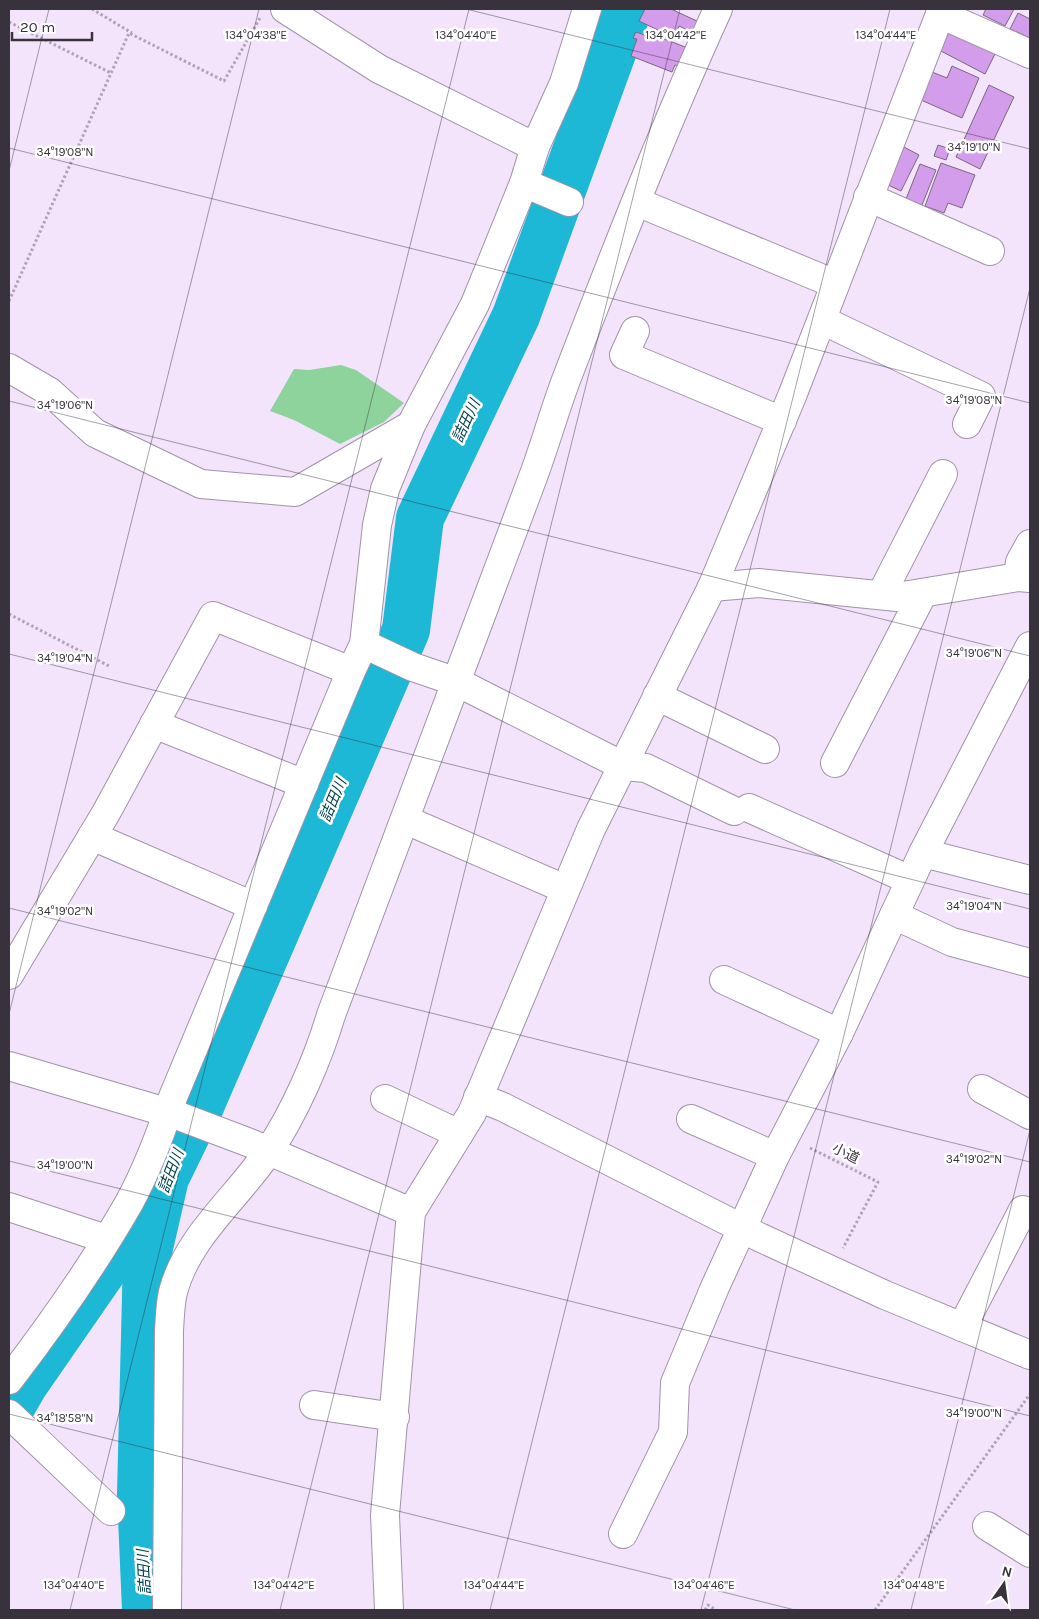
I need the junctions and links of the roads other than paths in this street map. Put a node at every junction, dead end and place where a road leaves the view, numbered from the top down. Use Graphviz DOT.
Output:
graph roads {
  1 [pos="587,9"];
  2 [pos="718,9"];
  3 [pos="941,11"];
  4 [pos="273,13"];
  5 [pos="1030,54"];
  6 [pos="535,147"];
  7 [pos="524,183"];
  8 [pos="868,197"];
  9 [pos="569,202"];
  10 [pos="637,202"];
  11 [pos="990,251"];
  12 [pos="835,284"];
  13 [pos="822,320"];
  14 [pos="635,331"];
  15 [pos="9,368"];
  16 [pos="782,421"];
  17 [pos="410,424"];
  18 [pos="967,424"];
  19 [pos="943,474"];
  20 [pos="1030,544"];
  21 [pos="1024,578"];
  22 [pos="712,587"];
  23 [pos="924,592"];
  24 [pos="881,595"];
  25 [pos="364,644"];
  26 [pos="1030,646"];
  27 [pos="351,671"];
  28 [pos="457,682"];
  29 [pos="657,696"];
  30 [pos="154,724"];
  31 [pos="765,749"];
  32 [pos="836,763"];
  33 [pos="623,766"];
  34 [pos="304,784"];
  35 [pos="406,820"];
  36 [pos="92,836"];
  37 [pos="923,853"];
  38 [pos="910,880"];
  39 [pos="1030,880"];
  40 [pos="565,889"];
  41 [pos="253,906"];
  42 [pos="894,915"];
  43 [pos="17,942"];
  44 [pos="1030,963"];
  45 [pos="9,975"];
  46 [pos="724,980"];
  47 [pos="839,1033"];
  48 [pos="9,1066"];
  49 [pos="982,1089"];
  50 [pos="478,1097"];
  51 [pos="385,1099"];
  52 [pos="172,1113"];
  53 [pos="1030,1115"];
  54 [pos="691,1119"];
  55 [pos="459,1134"];
  56 [pos="269,1151"];
  57 [pos="775,1156"];
  58 [pos="9,1207"];
  59 [pos="1023,1210"];
  60 [pos="411,1212"];
  61 [pos="743,1229"];
  62 [pos="106,1239"];
  63 [pos="962,1327"];
  64 [pos="1030,1354"];
  65 [pos="9,1380"];
  66 [pos="314,1405"];
  67 [pos="12,1416"];
  68 [pos="395,1416"];
  69 [pos="111,1511"];
  70 [pos="987,1526"];
  71 [pos="623,1534"];
  72 [pos="1030,1554"];
  73 [pos="167,1610"];
  74 [pos="389,1610"];
  1 -- 6 [label="street"];
  2 -- 10 [label="street"];
  3 -- 5 [label="street"];
  3 -- 8 [label="street"];
  4 -- 6 [label="street"];
  6 -- 7 [label="street"];
  7 -- 9 [label="street"];
  7 -- 17 [label="street"];
  8 -- 11 [label="street"];
  8 -- 12 [label="street"];
  10 -- 12 [label="street"];
  10 -- 28 [label="street"];
  12 -- 13 [label="street"];
  13 -- 16 [label="street"];
  13 -- 18 [label="street"];
  14 -- 16 [label="street"];
  15 -- 17 [label="street"];
  16 -- 22 [label="street"];
  17 -- 25 [label="street"];
  19 -- 24 [label="street"];
  20 -- 21 [label="street"];
  21 -- 23 [label="street"];
  22 -- 24 [label="street"];
  22 -- 29 [label="street"];
  23 -- 24 [label="street"];
  23 -- 32 [label="street"];
  25 -- 27 [label="street"];
  25 -- 28 [label="street"];
  26 -- 37 [label="street"];
  27 -- 30 [label="street"];
  27 -- 34 [label="street"];
  28 -- 33 [label="street"];
  28 -- 35 [label="street"];
  29 -- 31 [label="street"];
  29 -- 33 [label="street"];
  30 -- 34 [label="street"];
  30 -- 36 [label="street"];
  33 -- 38 [label="street"];
  33 -- 40 [label="street"];
  34 -- 41 [label="street"];
  35 -- 40 [label="street"];
  35 -- 56 [label="street"];
  36 -- 41 [label="street"];
  36 -- 43 [label="street"];
  37 -- 38 [label="street"];
  37 -- 39 [label="street"];
  38 -- 42 [label="street"];
  40 -- 50 [label="street"];
  41 -- 52 [label="street"];
  42 -- 44 [label="street"];
  42 -- 47 [label="street"];
  43 -- 45 [label="street"];
  46 -- 47 [label="street"];
  47 -- 57 [label="street"];
  48 -- 52 [label="street"];
  49 -- 53 [label="street"];
  50 -- 55 [label="street"];
  50 -- 61 [label="street"];
  51 -- 55 [label="street"];
  52 -- 56 [label="street"];
  52 -- 62 [label="street"];
  54 -- 57 [label="street"];
  55 -- 60 [label="street"];
  56 -- 60 [label="street"];
  56 -- 73 [label="street"];
  57 -- 61 [label="street"];
  58 -- 62 [label="street"];
  59 -- 63 [label="street"];
  60 -- 68 [label="street"];
  61 -- 63 [label="street"];
  61 -- 71 [label="street"];
  62 -- 65 [label="street"];
  63 -- 64 [label="street"];
  66 -- 68 [label="street"];
  67 -- 69 [label="street"];
  68 -- 74 [label="street"];
  70 -- 72 [label="street"];
}
